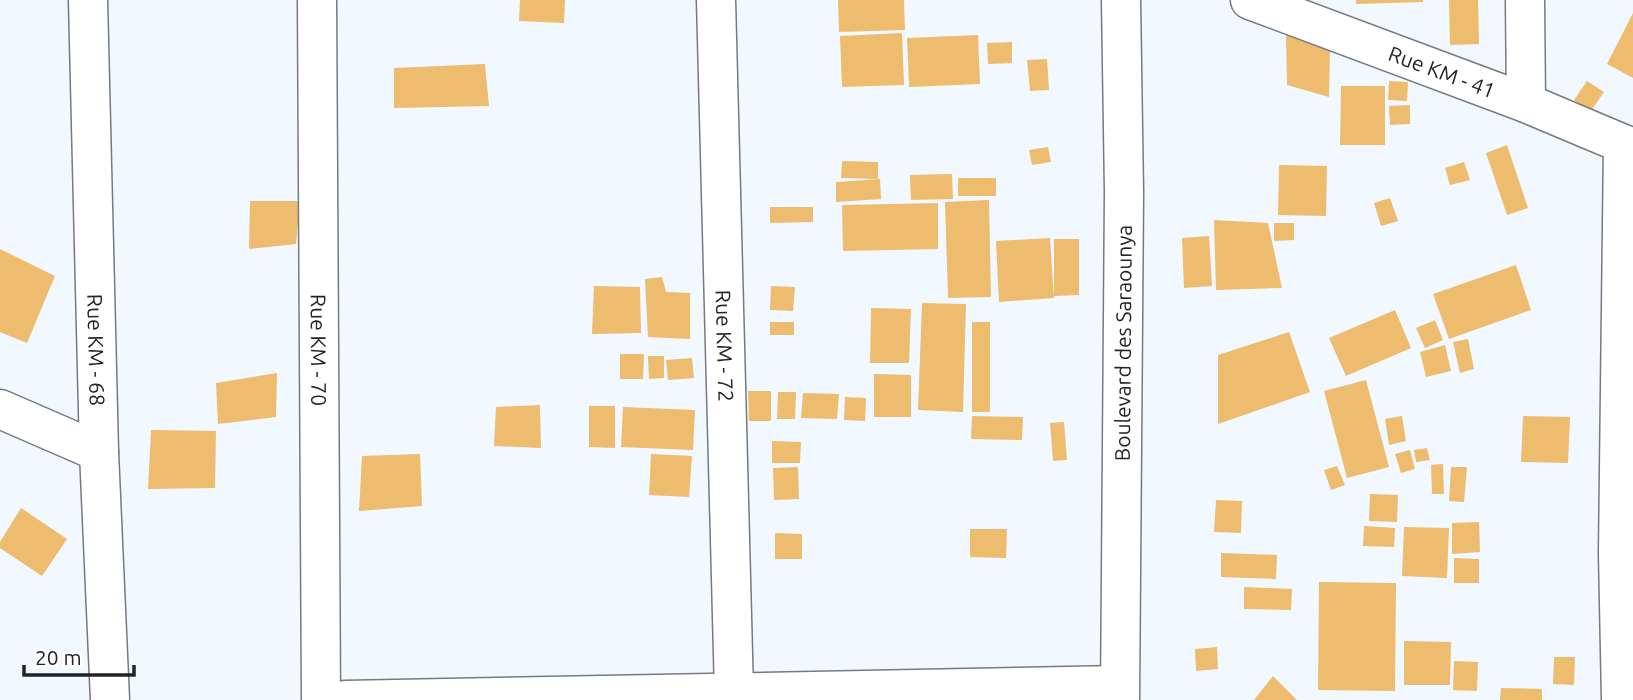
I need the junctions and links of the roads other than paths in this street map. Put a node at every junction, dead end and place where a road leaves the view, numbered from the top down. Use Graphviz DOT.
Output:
graph roads {
  1 [pos="88,0"];
  2 [pos="317,0"];
  3 [pos="716,0"];
  4 [pos="1121,0"];
  5 [pos="1250,0"];
  6 [pos="1525,0"];
  7 [pos="1526,103"];
  8 [pos="1628,146"];
  9 [pos="0,409"];
  10 [pos="99,452"];
  11 [pos="734,693"];
  12 [pos="1119,693"];
  13 [pos="772,696"];
  14 [pos="110,700"];
  15 [pos="321,700"];
  16 [pos="345,700"];
  17 [pos="1621,700"];
  1 -- 10 [label="street, Rue KM - 68"];
  2 -- 15 [label="street, Rue KM - 70"];
  3 -- 11 [label="street, Rue KM - 72"];
  4 -- 12 [label="street, Boulevard des Saraounya"];
  5 -- 7 [label="street, Rue KM - 41"];
  6 -- 7 [label="street"];
  7 -- 8 [label="street, Rue KM - 41"];
  8 -- 17 [label="street"];
  9 -- 10 [label="street"];
  10 -- 14 [label="street, Rue KM - 68"];
  11 -- 13 [label="street"];
  11 -- 16 [label="street"];
  12 -- 13 [label="street"];
}
